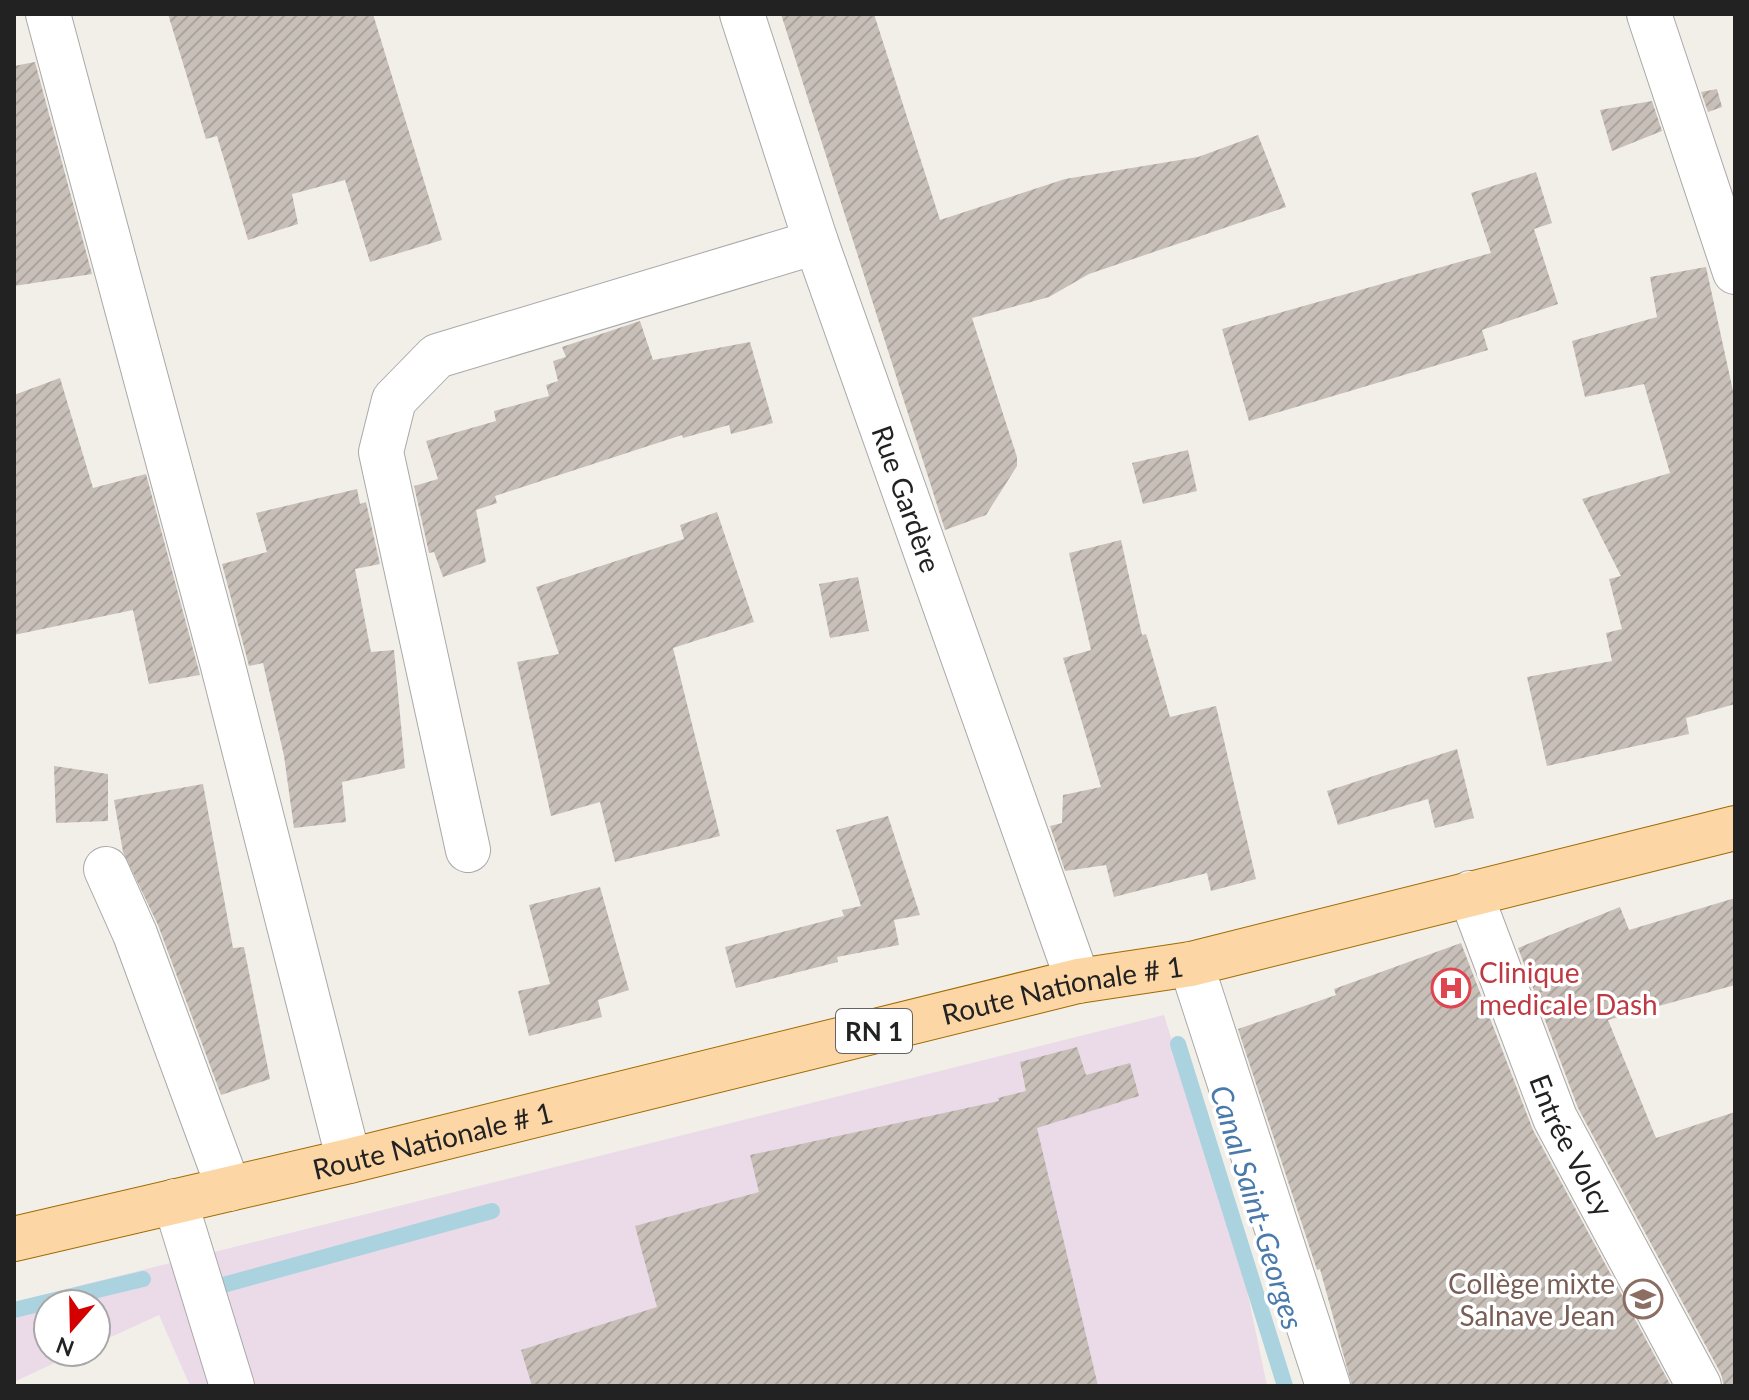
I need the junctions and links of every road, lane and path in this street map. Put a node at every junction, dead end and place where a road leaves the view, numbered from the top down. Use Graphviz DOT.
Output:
graph roads {
  1 [pos="48,14"];
  2 [pos="742,14"];
  3 [pos="1649,14"];
  4 [pos="816,242"];
  5 [pos="1735,272"];
  6 [pos="1735,828"];
  7 [pos="468,850"];
  8 [pos="106,869"];
  9 [pos="1470,893"];
  10 [pos="1191,964"];
  11 [pos="1078,981"];
  12 [pos="349,1161"];
  13 [pos="229,1189"];
  14 [pos="175,1201"];
  15 [pos="14,1239"];
  16 [pos="232,1386"];
  17 [pos="1328,1386"];
  18 [pos="1699,1386"];
  1 -- 12 [label="street"];
  2 -- 4 [label="street, Rue Gardère"];
  3 -- 5 [label="street"];
  4 -- 7 [label="street"];
  4 -- 11 [label="street, Rue Gardère"];
  6 -- 9 [label="main road, Route Nationale # 1 / RN 1"];
  8 -- 13 [label="street"];
  9 -- 10 [label="main road, Route Nationale # 1 / RN 1"];
  9 -- 18 [label="street, Entrée Volcy"];
  10 -- 11 [label="main road, Route Nationale # 1 / RN 1"];
  10 -- 17 [label="street"];
  11 -- 12 [label="main road, Route Nationale # 1 / RN 1"];
  12 -- 13 [label="main road, Route Nationale # 1 / RN 1"];
  13 -- 14 [label="main road, Route Nationale # 1 / RN 1"];
  14 -- 15 [label="main road, Route Nationale # 1 / RN 1"];
  14 -- 16 [label="street"];
}
